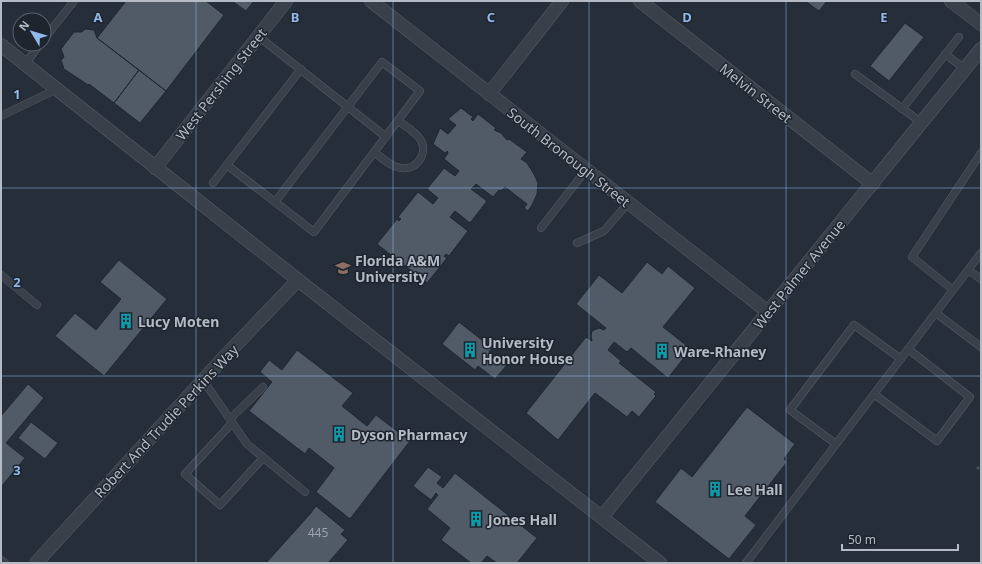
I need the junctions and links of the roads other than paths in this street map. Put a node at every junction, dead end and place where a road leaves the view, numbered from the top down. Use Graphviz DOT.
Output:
graph roads {
  1 [pos="74,1"];
  2 [pos="286,1"];
  3 [pos="371,1"];
  4 [pos="562,1"];
  5 [pos="640,1"];
  6 [pos="951,1"];
  7 [pos="981,24"];
  8 [pos="52,29"];
  9 [pos="258,36"];
  10 [pos="959,37"];
  11 [pos="1,45"];
  12 [pos="981,49"];
  13 [pos="34,52"];
  14 [pos="945,54"];
  15 [pos="25,64"];
  16 [pos="301,69"];
  17 [pos="965,69"];
  18 [pos="855,74"];
  19 [pos="57,89"];
  20 [pos="489,94"];
  21 [pos="348,107"];
  22 [pos="902,109"];
  23 [pos="1,116"];
  24 [pos="398,121"];
  25 [pos="922,123"];
  26 [pos="386,137"];
  27 [pos="374,152"];
  28 [pos="981,153"];
  29 [pos="227,165"];
  30 [pos="156,168"];
  31 [pos="586,170"];
  32 [pos="213,182"];
  33 [pos="873,184"];
  34 [pos="274,202"];
  35 [pos="628,203"];
  36 [pos="542,228"];
  37 [pos="577,243"];
  38 [pos="981,253"];
  39 [pos="968,270"];
  40 [pos="1,275"];
  41 [pos="981,279"];
  42 [pos="298,280"];
  43 [pos="953,290"];
  44 [pos="36,305"];
  45 [pos="768,312"];
  46 [pos="936,313"];
  47 [pos="981,347"];
  48 [pos="908,349"];
  49 [pos="901,359"];
  50 [pos="203,380"];
  51 [pos="263,387"];
  52 [pos="874,394"];
  53 [pos="231,421"];
  54 [pos="836,444"];
  55 [pos="264,458"];
  56 [pos="305,492"];
  57 [pos="602,517"];
  58 [pos="1,560"];
  59 [pos="5,563"];
  60 [pos="36,563"];
  61 [pos="660,563"];
  62 [pos="746,563"];
  1 -- 8 [label="lane"];
  2 -- 9 [label="street, West Pershing Street"];
  3 -- 20 [label="street, South Bronough Street"];
  4 -- 20 [label="street"];
  5 -- 33 [label="street, Melvin Street"];
  6 -- 7 [label="street"];
  9 -- 16 [label="lane"];
  9 -- 30 [label="street, West Pershing Street"];
  10 -- 14 [label="lane"];
  11 -- 15 [label="street"];
  12 -- 17 [label="street, West Palmer Avenue"];
  13 -- 15 [label="lane"];
  14 -- 17 [label="lane"];
  14 -- 22 [label="lane"];
  15 -- 19 [label="street"];
  16 -- 21 [label="lane"];
  16 -- 29 [label="lane"];
  17 -- 25 [label="street, West Palmer Avenue"];
  18 -- 22 [label="lane"];
  19 -- 23 [label="lane"];
  19 -- 30 [label="street"];
  20 -- 31 [label="street, South Bronough Street"];
  21 -- 24 [label="lane"];
  21 -- 26 [label="lane"];
  21 -- 34 [label="lane"];
  22 -- 25 [label="lane"];
  24 -- 26 [label="lane"];
  24 -- 27 [label="lane"];
  25 -- 33 [label="street, West Palmer Avenue"];
  26 -- 27 [label="lane"];
  27 -- 34 [label="lane"];
  28 -- 43 [label="lane"];
  29 -- 32 [label="lane"];
  29 -- 34 [label="lane"];
  30 -- 42 [label="street"];
  31 -- 35 [label="street, South Bronough Street"];
  31 -- 36 [label="lane"];
  33 -- 45 [label="street, West Palmer Avenue"];
  35 -- 37 [label="lane"];
  35 -- 45 [label="street, South Bronough Street"];
  38 -- 39 [label="lane"];
  39 -- 41 [label="lane"];
  39 -- 43 [label="lane"];
  40 -- 44 [label="lane"];
  42 -- 50 [label="street, Robert And Trudie Perkins Way"];
  42 -- 57 [label="street"];
  43 -- 46 [label="lane"];
  45 -- 57 [label="street, West Palmer Avenue"];
  46 -- 47 [label="lane"];
  46 -- 48 [label="lane"];
  48 -- 49 [label="lane"];
  48 -- 52 [label="lane"];
  49 -- 52 [label="lane"];
  49 -- 54 [label="lane"];
  50 -- 53 [label="lane"];
  50 -- 60 [label="street, Robert And Trudie Perkins Way"];
  51 -- 53 [label="lane"];
  52 -- 54 [label="lane"];
  53 -- 55 [label="lane"];
  53 -- 55 [label="lane"];
  54 -- 62 [label="lane"];
  55 -- 56 [label="lane"];
  57 -- 61 [label="street"];
  58 -- 59 [label="lane"];
}
